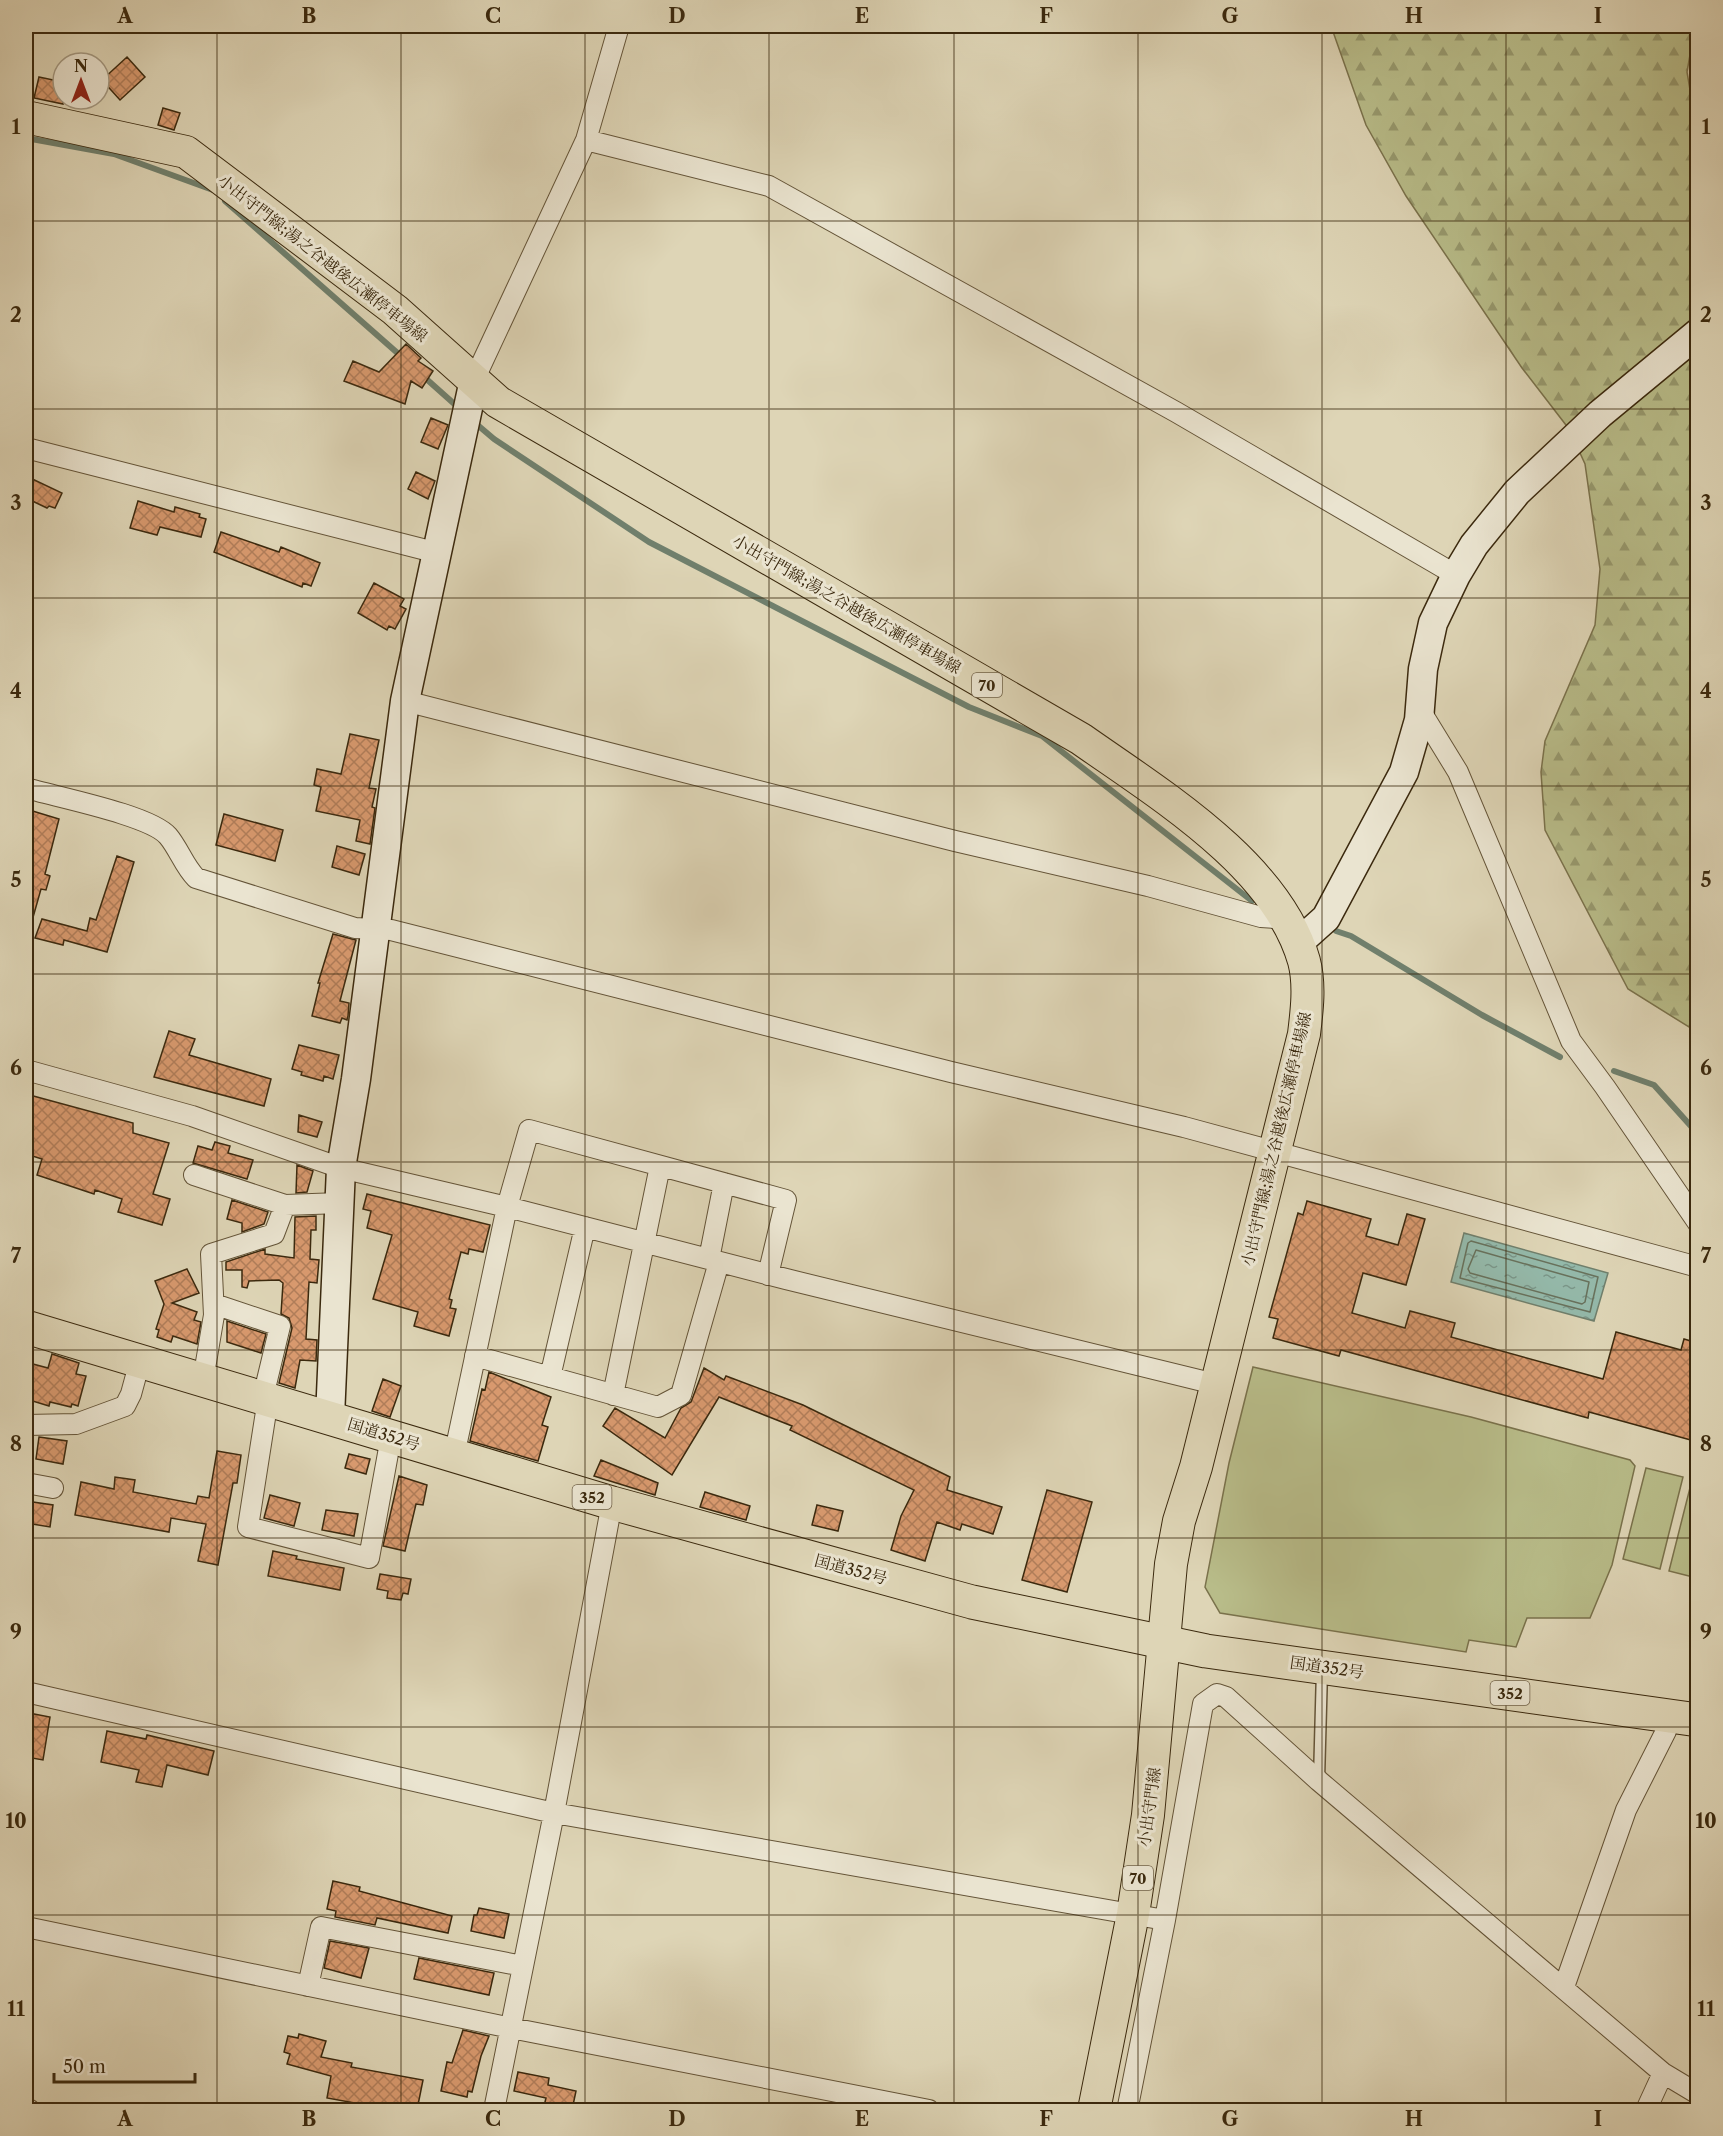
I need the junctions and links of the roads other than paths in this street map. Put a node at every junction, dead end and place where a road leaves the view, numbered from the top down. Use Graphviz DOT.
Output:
graph roads {
  1 [pos="619,26"];
  2 [pos="26,117"];
  3 [pos="586,140"];
  4 [pos="1698,333"];
  5 [pos="474,380"];
  6 [pos="26,448"];
  7 [pos="438,553"];
  8 [pos="1456,575"];
  9 [pos="405,701"];
  10 [pos="1420,710"];
  11 [pos="26,788"];
  12 [pos="1284,913"];
  13 [pos="374,929"];
  14 [pos="1298,944"];
  15 [pos="26,1070"];
  16 [pos="1276,1152"];
  17 [pos="660,1166"];
  18 [pos="341,1168"];
  19 [pos="194,1175"];
  20 [pos="724,1183"];
  21 [pos="340,1203"];
  22 [pos="285,1205"];
  23 [pos="507,1207"];
  24 [pos="1698,1223"];
  25 [pos="585,1227"];
  26 [pos="644,1242"];
  27 [pos="714,1261"];
  28 [pos="1698,1267"];
  29 [pos="768,1275"];
  30 [pos="214,1304"];
  31 [pos="26,1327"];
  32 [pos="475,1356"];
  33 [pos="140,1361"];
  34 [pos="549,1377"];
  35 [pos="203,1380"];
  36 [pos="1215,1384"];
  37 [pos="613,1395"];
  38 [pos="266,1398"];
  39 [pos="330,1417"];
  40 [pos="26,1425"];
  41 [pos="391,1437"];
  42 [pos="454,1456"];
  43 [pos="26,1483"];
  44 [pos="52,1488"];
  45 [pos="612,1503"];
  46 [pos="1164,1643"];
  47 [pos="1322,1667"];
  48 [pos="26,1692"];
  49 [pos="1683,1718"];
  50 [pos="1319,1781"];
  51 [pos="554,1813"];
  52 [pos="1133,1914"];
  53 [pos="1165,1920"];
  54 [pos="26,1927"];
  55 [pos="523,1966"];
  56 [pos="308,1986"];
  57 [pos="1564,1987"];
  58 [pos="511,2028"];
  59 [pos="1663,2073"];
  60 [pos="1698,2094"];
  61 [pos="1134,2109"];
  62 [pos="494,2110"];
  63 [pos="929,2110"];
  64 [pos="1094,2110"];
  65 [pos="1646,2110"];
  1 -- 3 [label="street"];
  2 -- 5 [label="main road, 小出守門線;湯之谷越後広瀬停車場線 / 70"];
  3 -- 5 [label="street"];
  3 -- 8 [label="street"];
  4 -- 8 [label="street"];
  5 -- 7 [label="street"];
  5 -- 12 [label="main road, 小出守門線;湯之谷越後広瀬停車場線 / 70"];
  6 -- 7 [label="street"];
  7 -- 9 [label="street"];
  8 -- 10 [label="street"];
  9 -- 12 [label="street"];
  9 -- 13 [label="street"];
  10 -- 14 [label="street"];
  10 -- 24 [label="street"];
  11 -- 13 [label="street"];
  12 -- 14 [label="main road, 小出守門線;湯之谷越後広瀬停車場線 / 70"];
  13 -- 16 [label="street"];
  13 -- 18 [label="street"];
  14 -- 16 [label="main road, 小出守門線;湯之谷越後広瀬停車場線 / 70"];
  15 -- 18 [label="street"];
  16 -- 28 [label="street"];
  16 -- 36 [label="main road, 小出守門線;湯之谷越後広瀬停車場線 / 70"];
  17 -- 20 [label="street"];
  17 -- 23 [label="street"];
  17 -- 26 [label="street"];
  18 -- 21 [label="street"];
  18 -- 23 [label="street"];
  19 -- 22 [label="street"];
  20 -- 27 [label="street"];
  20 -- 29 [label="street"];
  21 -- 22 [label="street"];
  21 -- 39 [label="street"];
  22 -- 30 [label="street"];
  23 -- 25 [label="street"];
  23 -- 32 [label="street"];
  25 -- 26 [label="street"];
  25 -- 34 [label="street"];
  26 -- 27 [label="street"];
  26 -- 37 [label="street"];
  27 -- 29 [label="street"];
  27 -- 37 [label="street"];
  29 -- 36 [label="street"];
  30 -- 35 [label="street"];
  30 -- 38 [label="street"];
  31 -- 33 [label="highway, 国道352号 / 352"];
  32 -- 34 [label="street"];
  32 -- 42 [label="street"];
  33 -- 35 [label="highway, 国道352号 / 352"];
  33 -- 40 [label="street"];
  34 -- 37 [label="street"];
  35 -- 38 [label="highway, 国道352号 / 352"];
  36 -- 46 [label="main road, 小出守門線;湯之谷越後広瀬停車場線 / 70"];
  38 -- 39 [label="highway, 国道352号 / 352"];
  38 -- 41 [label="street"];
  39 -- 41 [label="highway, 国道352号 / 352"];
  41 -- 42 [label="highway, 国道352号 / 352"];
  42 -- 45 [label="highway, 国道352号 / 352"];
  43 -- 44 [label="street"];
  45 -- 46 [label="highway, 国道352号 / 352"];
  45 -- 51 [label="street"];
  46 -- 47 [label="highway, 国道352号 / 352"];
  46 -- 52 [label="main road, 小出守門線 / 70"];
  47 -- 49 [label="highway, 国道352号 / 352"];
  47 -- 50 [label="lane"];
  48 -- 51 [label="street"];
  49 -- 57 [label="street"];
  50 -- 53 [label="street"];
  50 -- 57 [label="street"];
  51 -- 52 [label="street"];
  51 -- 55 [label="street"];
  52 -- 53 [label="street"];
  52 -- 64 [label="main road, 小出守門線 / 70"];
  53 -- 61 [label="street"];
  54 -- 56 [label="street"];
  55 -- 56 [label="street"];
  55 -- 58 [label="street"];
  56 -- 58 [label="street"];
  57 -- 59 [label="street"];
  58 -- 62 [label="street"];
  58 -- 63 [label="street"];
  59 -- 60 [label="street"];
  59 -- 65 [label="street"];
}
